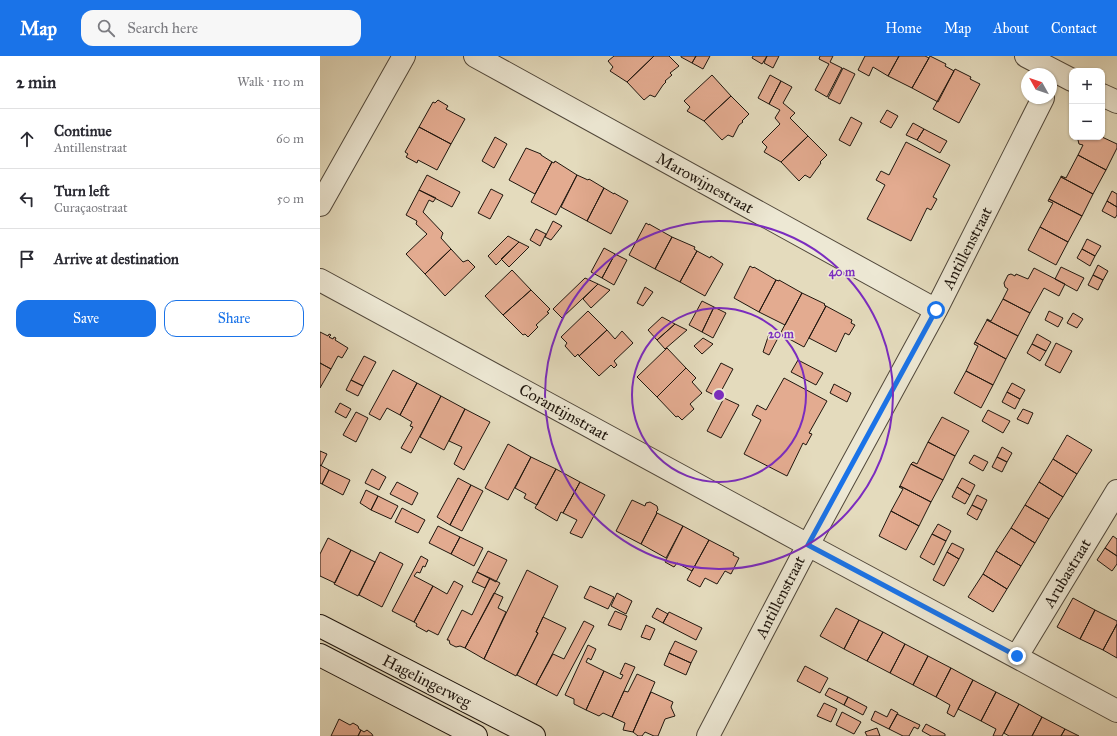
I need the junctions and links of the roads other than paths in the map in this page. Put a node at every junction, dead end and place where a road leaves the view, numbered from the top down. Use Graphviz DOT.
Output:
graph roads {
  1 [pos="404,56"];
  2 [pos="475,56"];
  3 [pos="1026,56"];
  4 [pos="1061,73"];
  5 [pos="1105,96"];
  6 [pos="1117,102"];
  7 [pos="1040,104"];
  8 [pos="320,205"];
  9 [pos="320,280"];
  10 [pos="936,310"];
  11 [pos="1117,491"];
  12 [pos="808,545"];
  13 [pos="320,626"];
  14 [pos="320,655"];
  15 [pos="1017,656"];
  16 [pos="1117,711"];
  17 [pos="476,736"];
  18 [pos="534,736"];
  19 [pos="708,736"];
  1 -- 8 [label="street"];
  2 -- 10 [label="street, Marowijnestraat"];
  3 -- 4 [label="street"];
  5 -- 6 [label="street"];
  7 -- 10 [label="street, Antillenstraat"];
  9 -- 12 [label="street, Corantijnstraat"];
  10 -- 12 [label="street, Antillenstraat"];
  11 -- 15 [label="street, Arubastraat"];
  12 -- 15 [label="street, Corantijnstraat"];
  12 -- 19 [label="street, Antillenstraat"];
  13 -- 18 [label="street, Hagelingerweg"];
  14 -- 17 [label="street, Hagelingerweg"];
  15 -- 16 [label="street, Corantijnstraat"];
}
